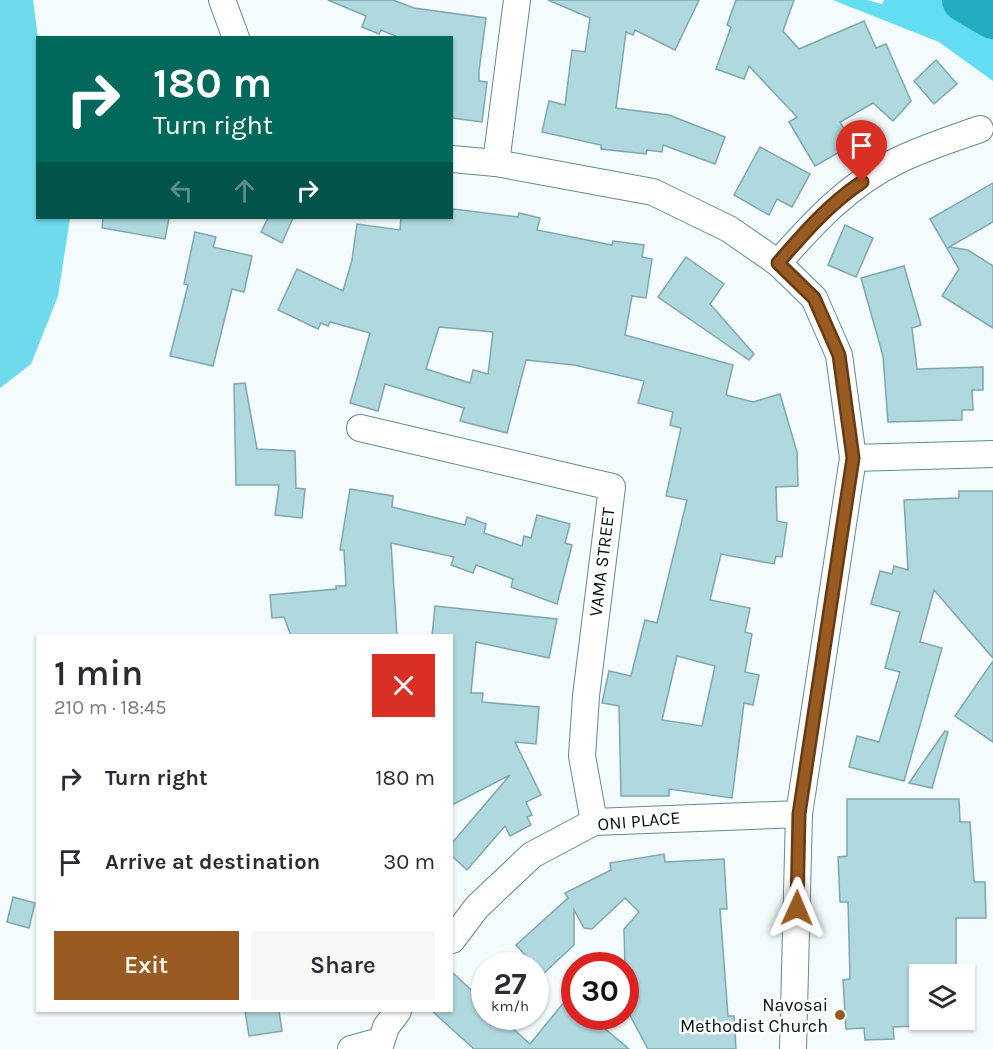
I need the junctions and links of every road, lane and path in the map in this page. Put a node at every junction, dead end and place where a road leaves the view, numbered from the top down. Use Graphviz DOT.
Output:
graph roads {
  1 [pos="222,0"];
  2 [pos="518,0"];
  3 [pos="235,36"];
  4 [pos="980,129"];
  5 [pos="453,159"];
  6 [pos="496,163"];
  7 [pos="778,263"];
  8 [pos="360,428"];
  9 [pos="993,454"];
  10 [pos="853,458"];
  11 [pos="799,814"];
  12 [pos="594,822"];
  13 [pos="459,914"];
  14 [pos="453,936"];
  15 [pos="397,1012"];
  16 [pos="379,1045"];
  17 [pos="351,1049"];
  18 [pos="793,1049"];
  1 -- 3 [label="street"];
  2 -- 6 [label="street"];
  4 -- 7 [label="street"];
  5 -- 6 [label="street"];
  6 -- 7 [label="street"];
  7 -- 10 [label="street"];
  8 -- 12 [label="street, VAMA STREET"];
  9 -- 10 [label="street"];
  10 -- 11 [label="street"];
  11 -- 12 [label="street, ONI PLACE"];
  11 -- 18 [label="street"];
  12 -- 13 [label="street, ONI PLACE"];
  13 -- 14 [label="street, ONI PLACE"];
  15 -- 16 [label="street"];
  16 -- 17 [label="street"];
}
